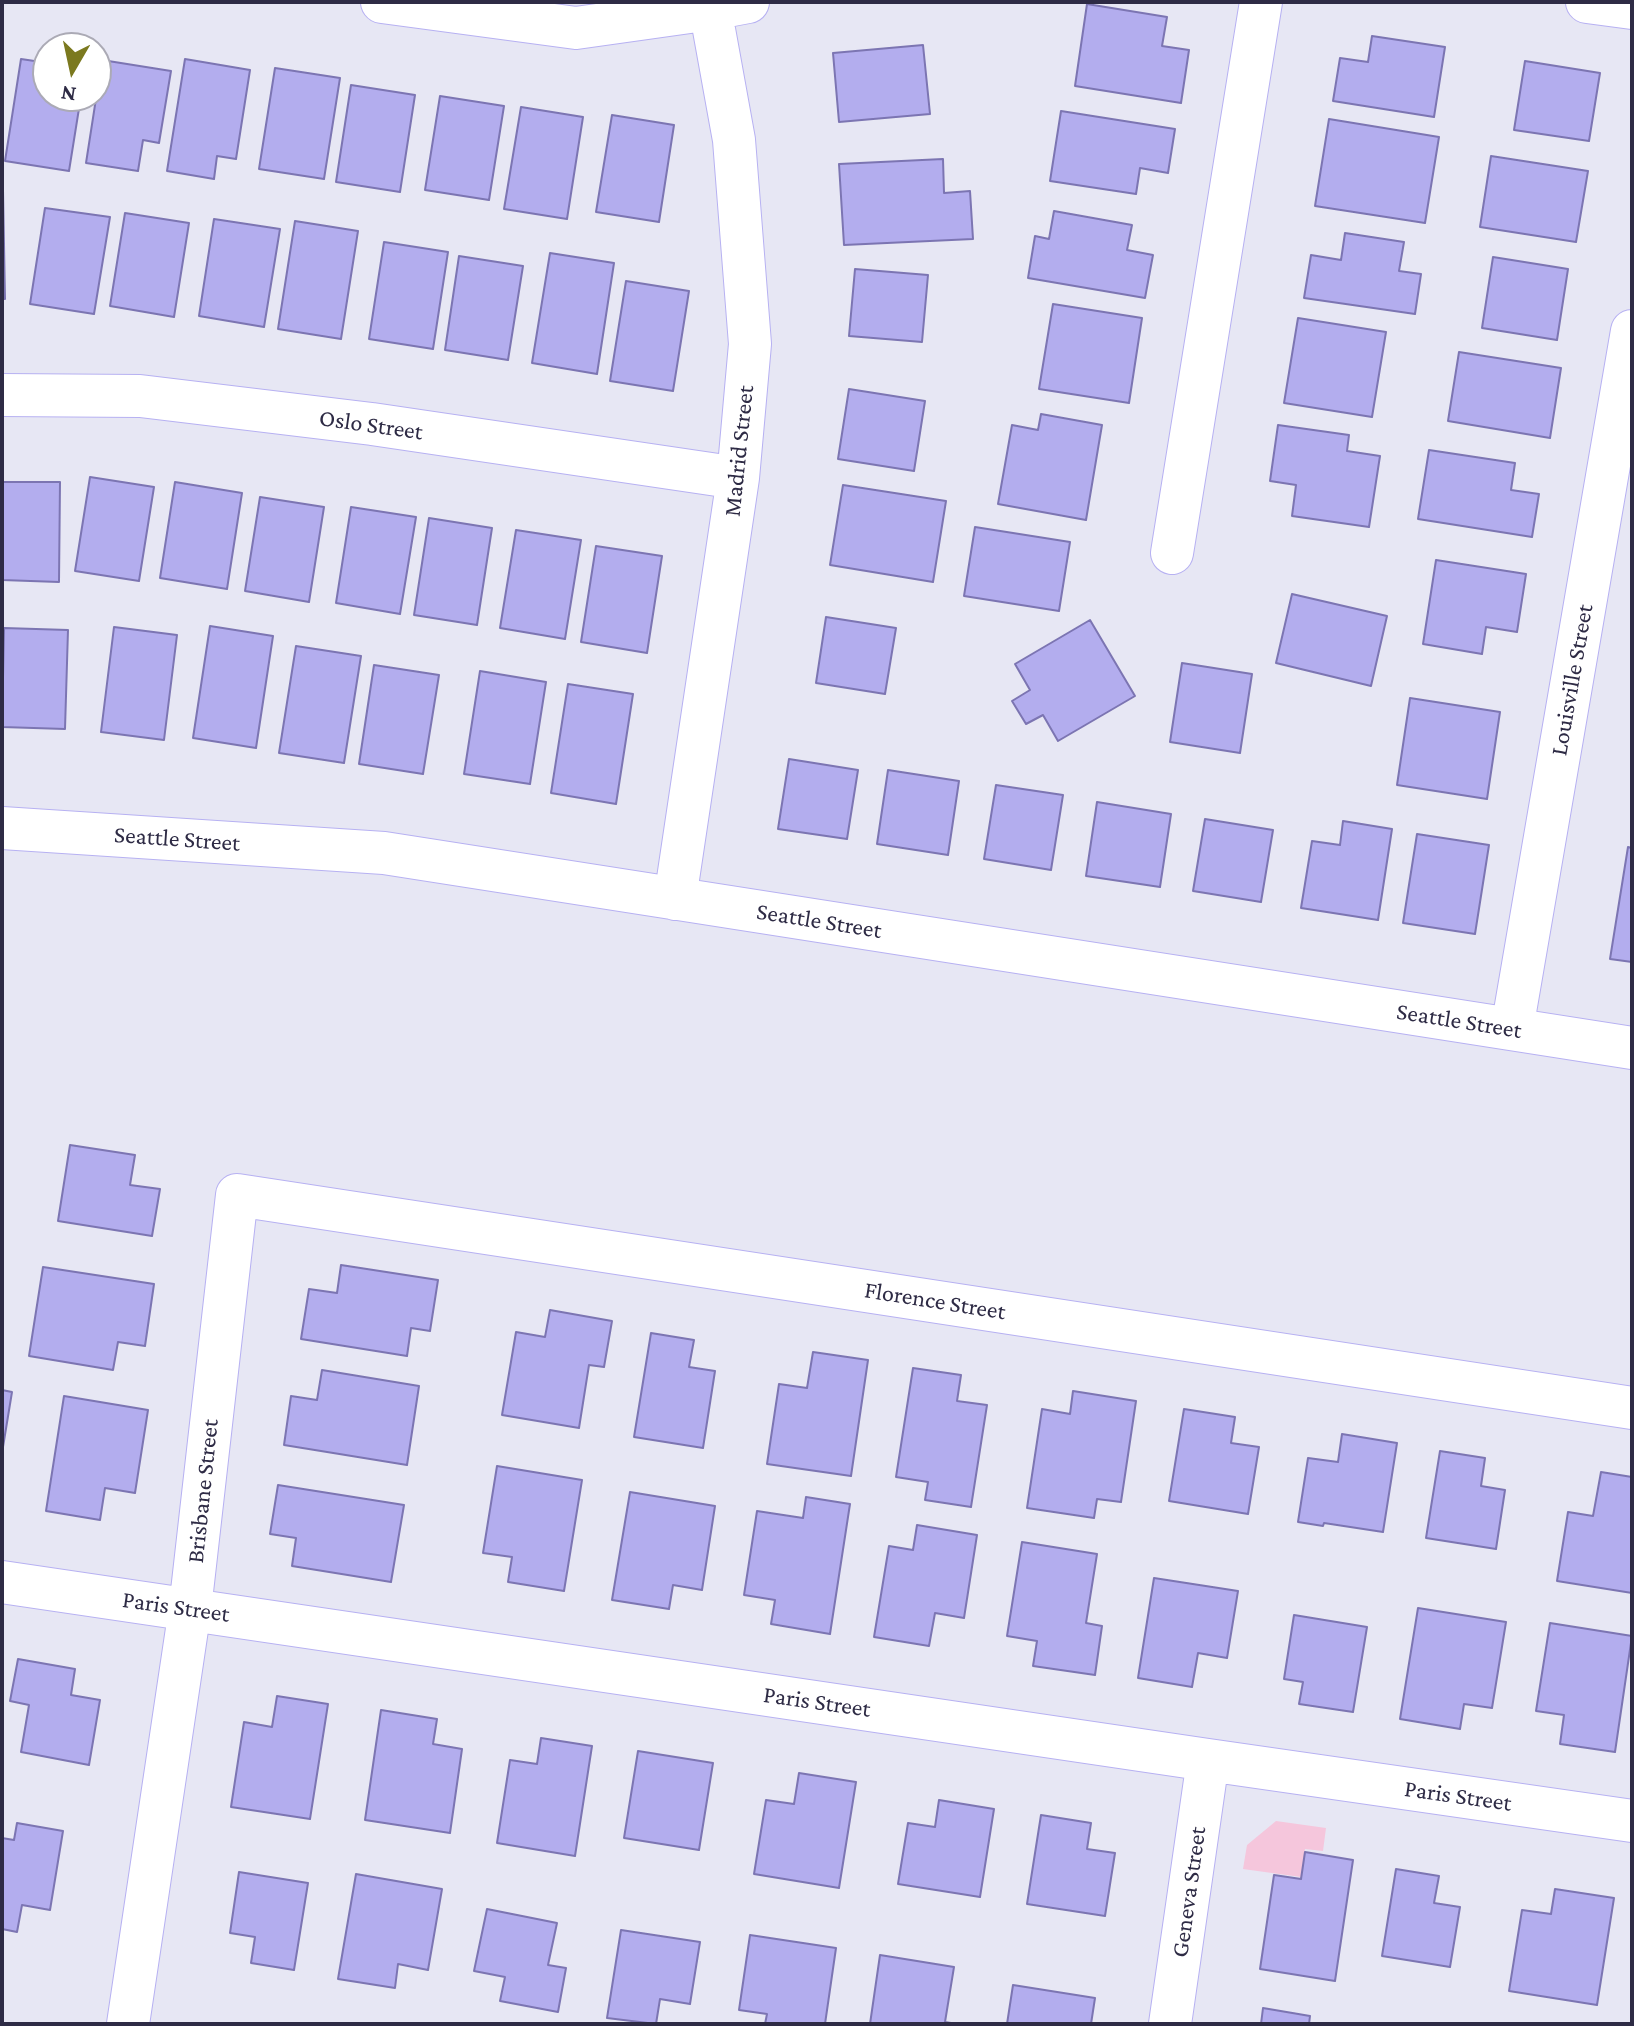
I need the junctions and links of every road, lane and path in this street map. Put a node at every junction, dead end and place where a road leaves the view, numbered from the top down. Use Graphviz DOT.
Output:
graph roads {
  1 [pos="382,2"];
  2 [pos="1261,2"];
  3 [pos="1587,2"];
  4 [pos="722,4"];
  5 [pos="1632,8"];
  6 [pos="1632,331"];
  7 [pos="2,395"];
  8 [pos="738,478"];
  9 [pos="1172,553"];
  10 [pos="2,828"];
  11 [pos="675,899"];
  12 [pos="1512,1029"];
  13 [pos="1632,1048"];
  14 [pos="237,1195"];
  15 [pos="1632,1408"];
  16 [pos="2,1582"];
  17 [pos="190,1609"];
  18 [pos="1208,1760"];
  19 [pos="1632,1821"];
  20 [pos="128,2024"];
  21 [pos="1170,2024"];
  1 -- 4 [label="street"];
  2 -- 9 [label="street"];
  3 -- 5 [label="street"];
  4 -- 8 [label="street, Madrid Street"];
  6 -- 12 [label="street, Louisville Street"];
  7 -- 8 [label="street, Oslo Street"];
  8 -- 11 [label="street, Madrid Street"];
  10 -- 11 [label="street, Seattle Street"];
  11 -- 12 [label="street, Seattle Street"];
  12 -- 13 [label="street, Seattle Street"];
  14 -- 15 [label="street, Florence Street"];
  14 -- 17 [label="street, Brisbane Street"];
  16 -- 17 [label="street, Paris Street"];
  17 -- 18 [label="street, Paris Street"];
  17 -- 20 [label="street, Brisbane Street"];
  18 -- 19 [label="street, Paris Street"];
  18 -- 21 [label="street, Geneva Street"];
}
